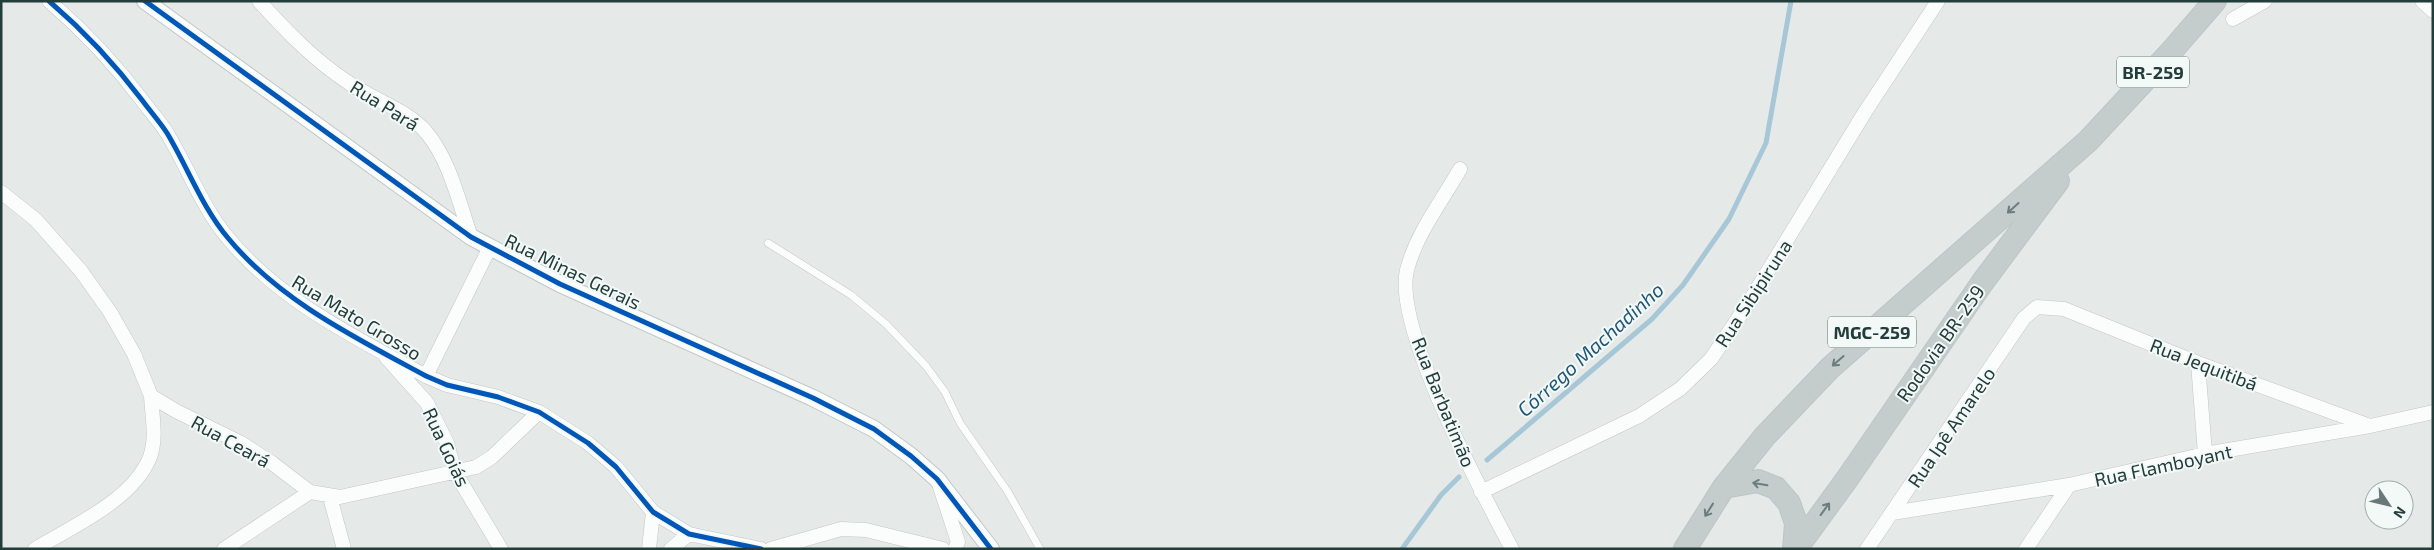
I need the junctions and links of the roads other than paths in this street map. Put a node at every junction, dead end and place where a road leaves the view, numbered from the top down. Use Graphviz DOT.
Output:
graph roads {
  1 [pos="49,1"];
  2 [pos="145,1"];
  3 [pos="259,1"];
  4 [pos="1938,1"];
  5 [pos="2214,1"];
  6 [pos="2265,1"];
  7 [pos="2422,1"];
  8 [pos="2433,11"];
  9 [pos="2233,19"];
  10 [pos="2088,141"];
  11 [pos="1460,169"];
  12 [pos="1,192"];
  13 [pos="471,237"];
  14 [pos="768,243"];
  15 [pos="490,248"];
  16 [pos="2037,307"];
  17 [pos="383,352"];
  18 [pos="2198,363"];
  19 [pos="426,376"];
  20 [pos="151,396"];
  21 [pos="539,412"];
  22 [pos="2433,412"];
  23 [pos="2370,426"];
  24 [pos="2206,454"];
  25 [pos="455,472"];
  26 [pos="937,479"];
  27 [pos="2070,484"];
  28 [pos="1724,487"];
  29 [pos="310,492"];
  30 [pos="1481,492"];
  31 [pos="330,497"];
  32 [pos="653,512"];
  33 [pos="1892,513"];
  34 [pos="688,534"];
  35 [pos="35,549"];
  36 [pos="224,549"];
  37 [pos="344,549"];
  38 [pos="501,549"];
  39 [pos="649,549"];
  40 [pos="671,549"];
  41 [pos="761,549"];
  42 [pos="771,549"];
  43 [pos="943,549"];
  44 [pos="955,549"];
  45 [pos="991,549"];
  46 [pos="1040,549"];
  47 [pos="1512,549"];
  48 [pos="1685,549"];
  49 [pos="1795,549"];
  50 [pos="1867,549"];
  51 [pos="2026,549"];
  1 -- 17 [label="street, Rua Mato Grosso"];
  2 -- 13 [label="street, Rua Minas Gerais"];
  3 -- 13 [label="street, Rua Pará"];
  4 -- 30 [label="street, Rua Sibipiruna"];
  5 -- 10 [label="highway, BR-259"];
  6 -- 9 [label="street"];
  7 -- 8 [label="street"];
  10 -- 28 [label="highway, MGC-259, one-way"];
  49 -- 10 [label="highway, Rodovia BR-259 / MGC-259, one-way"];
  11 -- 30 [label="street, Rua Barbatimão"];
  12 -- 20 [label="street"];
  13 -- 15 [label="street, Rua Minas Gerais"];
  14 -- 46 [label="lane"];
  15 -- 19 [label="street"];
  15 -- 26 [label="street, Rua Minas Gerais"];
  16 -- 18 [label="street, Rua Jequitibá"];
  16 -- 33 [label="street, Rua Ipê Amarelo"];
  17 -- 19 [label="street, Rua Mato Grosso"];
  17 -- 25 [label="street, Rua Goiás"];
  18 -- 23 [label="street, Rua Jequitibá"];
  18 -- 24 [label="street"];
  19 -- 21 [label="street, Rua Mato Grosso"];
  20 -- 29 [label="street, Rua Ceará"];
  20 -- 35 [label="street"];
  21 -- 25 [label="street, Rua Ceará"];
  21 -- 32 [label="street, Rua Mato Grosso"];
  22 -- 23 [label="street, Rua Flamboyant"];
  23 -- 24 [label="street, Rua Flamboyant"];
  24 -- 27 [label="street, Rua Flamboyant"];
  25 -- 31 [label="street, Rua Ceará"];
  25 -- 38 [label="street, Rua Goiás"];
  26 -- 44 [label="street"];
  26 -- 45 [label="street, Rua Minas Gerais"];
  27 -- 33 [label="street, Rua Flamboyant"];
  27 -- 51 [label="street"];
  28 -- 48 [label="highway, MGC-259, one-way"];
  49 -- 28 [label="highway, one-way"];
  29 -- 31 [label="street, Rua Ceará"];
  29 -- 36 [label="street"];
  30 -- 47 [label="street, Rua Barbatimão"];
  31 -- 37 [label="street"];
  32 -- 34 [label="street, Rua Mato Grosso"];
  32 -- 39 [label="street"];
  33 -- 50 [label="street, Rua Ipê Amarelo"];
  34 -- 40 [label="street"];
  34 -- 41 [label="street"];
  42 -- 43 [label="street"];
}
